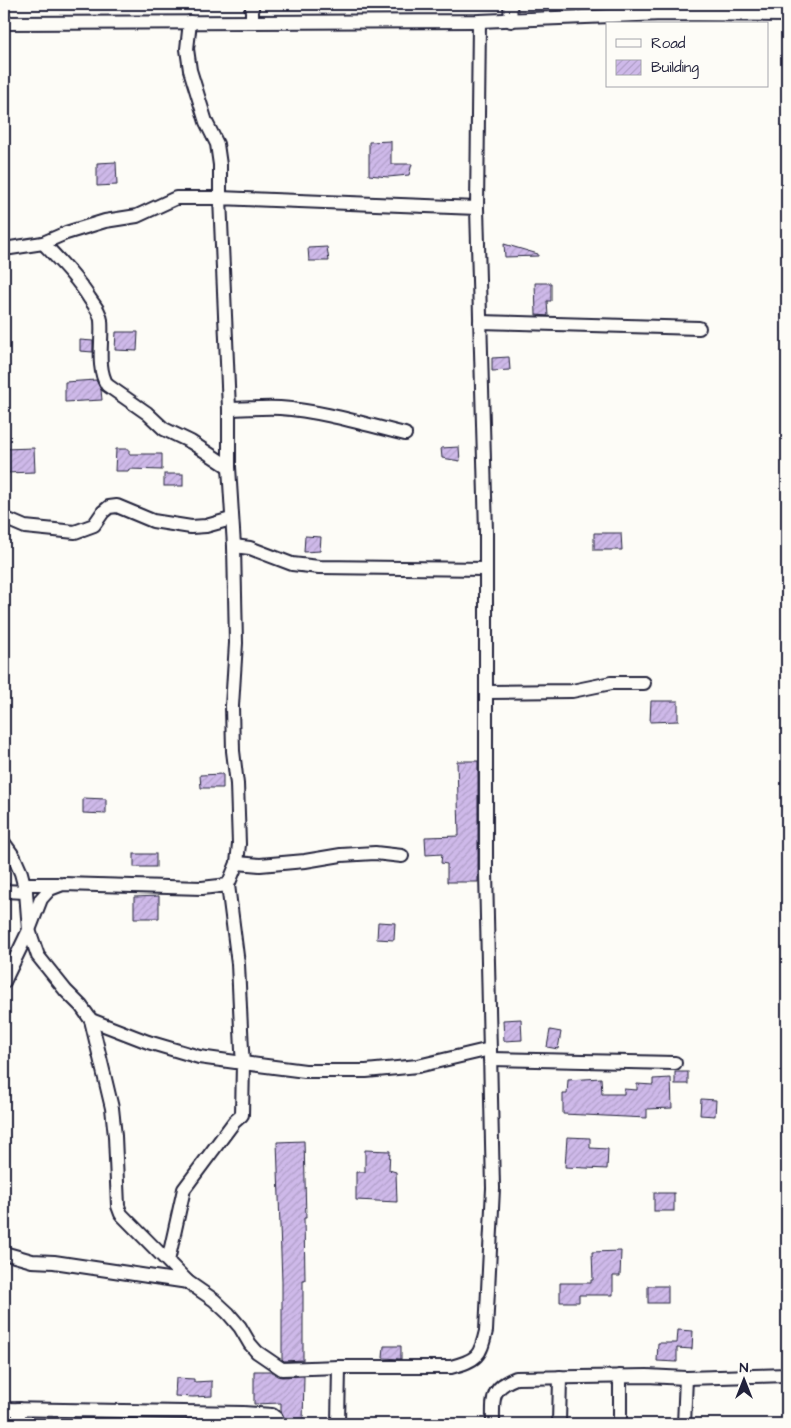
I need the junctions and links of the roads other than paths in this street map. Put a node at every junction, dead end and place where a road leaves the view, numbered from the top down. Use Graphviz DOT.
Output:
graph roads {
  1 [pos="252,4"];
  2 [pos="510,4"];
  3 [pos="663,9"];
  4 [pos="787,15"];
  5 [pos="511,20"];
  6 [pos="479,21"];
  7 [pos="190,22"];
  8 [pos="252,22"];
  9 [pos="4,23"];
  10 [pos="220,198"];
  11 [pos="477,208"];
  12 [pos="43,243"];
  13 [pos="4,249"];
  14 [pos="480,322"];
  15 [pos="699,328"];
  16 [pos="229,409"];
  17 [pos="405,434"];
  18 [pos="229,467"];
  19 [pos="4,518"];
  20 [pos="231,519"];
  21 [pos="234,546"];
  22 [pos="486,569"];
  23 [pos="644,683"];
  24 [pos="487,692"];
  25 [pos="4,843"];
  26 [pos="402,856"];
  27 [pos="237,863"];
  28 [pos="63,884"];
  29 [pos="228,885"];
  30 [pos="25,888"];
  31 [pos="4,891"];
  32 [pos="29,930"];
  33 [pos="4,982"];
  34 [pos="91,1020"];
  35 [pos="490,1054"];
  36 [pos="243,1063"];
  37 [pos="675,1063"];
  38 [pos="4,1253"];
  39 [pos="168,1261"];
  40 [pos="188,1282"];
  41 [pos="339,1367"];
  42 [pos="787,1375"];
  43 [pos="620,1376"];
  44 [pos="560,1377"];
  45 [pos="686,1378"];
  46 [pos="4,1409"];
  47 [pos="19,1409"];
  48 [pos="242,1419"];
  49 [pos="19,1424"];
  50 [pos="277,1424"];
  51 [pos="338,1424"];
  52 [pos="493,1424"];
  53 [pos="559,1424"];
  54 [pos="620,1424"];
  55 [pos="684,1424"];
  1 -- 8 [label="street"];
  2 -- 5 [label="street"];
  3 -- 4 [label="street"];
  3 -- 5 [label="street"];
  5 -- 6 [label="street"];
  6 -- 8 [label="street"];
  6 -- 11 [label="street"];
  7 -- 8 [label="street"];
  7 -- 9 [label="street"];
  7 -- 10 [label="street"];
  10 -- 11 [label="street"];
  10 -- 12 [label="street"];
  10 -- 16 [label="street"];
  11 -- 14 [label="street"];
  12 -- 13 [label="street"];
  12 -- 18 [label="street"];
  14 -- 15 [label="street"];
  14 -- 22 [label="street"];
  16 -- 17 [label="street"];
  16 -- 18 [label="street"];
  18 -- 20 [label="street"];
  19 -- 20 [label="street"];
  20 -- 21 [label="street"];
  21 -- 22 [label="street"];
  21 -- 27 [label="street"];
  22 -- 24 [label="street"];
  23 -- 24 [label="street"];
  24 -- 35 [label="street"];
  25 -- 30 [label="street"];
  26 -- 27 [label="street"];
  27 -- 29 [label="street"];
  28 -- 29 [label="street"];
  28 -- 30 [label="street"];
  28 -- 32 [label="street"];
  29 -- 36 [label="street"];
  30 -- 31 [label="street"];
  30 -- 32 [label="street"];
  32 -- 33 [label="street"];
  32 -- 34 [label="street"];
  34 -- 36 [label="street"];
  34 -- 39 [label="street"];
  35 -- 36 [label="street"];
  35 -- 37 [label="street"];
  35 -- 41 [label="street"];
  36 -- 39 [label="street"];
  38 -- 40 [label="street"];
  39 -- 40 [label="street"];
  40 -- 41 [label="street"];
  41 -- 51 [label="street"];
  42 -- 45 [label="street"];
  43 -- 44 [label="street"];
  43 -- 45 [label="street"];
  43 -- 54 [label="street"];
  44 -- 52 [label="street"];
  44 -- 53 [label="street"];
  45 -- 55 [label="street"];
  46 -- 47 [label="street"];
  47 -- 48 [label="street"];
  47 -- 49 [label="street"];
  48 -- 50 [label="street"];
}
